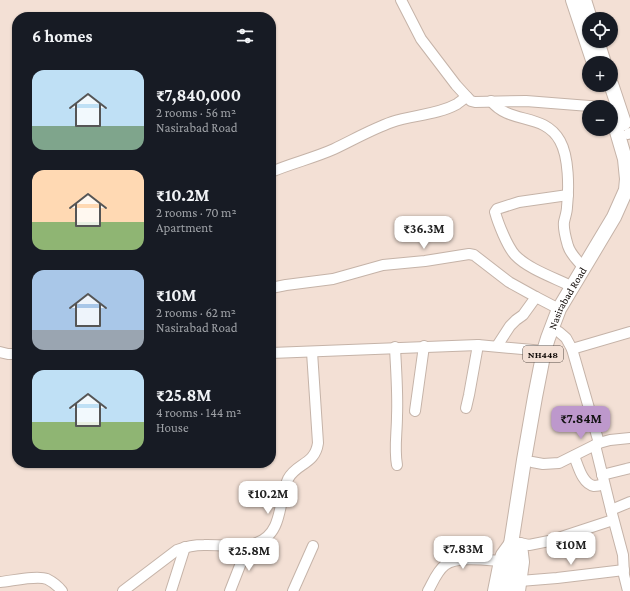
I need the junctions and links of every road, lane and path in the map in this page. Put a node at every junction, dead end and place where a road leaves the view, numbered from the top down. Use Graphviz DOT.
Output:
graph roads {
  1 [pos="401,0"];
  2 [pos="573,0"];
  3 [pos="584,0"];
  4 [pos="588,12"];
  5 [pos="592,56"];
  6 [pos="614,92"];
  7 [pos="467,97"];
  8 [pos="491,101"];
  9 [pos="582,105"];
  10 [pos="618,135"];
  11 [pos="629,136"];
  12 [pos="276,170"];
  13 [pos="568,194"];
  14 [pos="630,201"];
  15 [pos="584,268"];
  16 [pos="276,287"];
  17 [pos="572,287"];
  18 [pos="536,297"];
  19 [pos="559,310"];
  20 [pos="559,332"];
  21 [pos="630,332"];
  22 [pos="478,345"];
  23 [pos="424,346"];
  24 [pos="497,346"];
  25 [pos="395,348"];
  26 [pos="572,349"];
  27 [pos="544,351"];
  28 [pos="0,352"];
  29 [pos="312,352"];
  30 [pos="12,354"];
  31 [pos="276,354"];
  32 [pos="466,408"];
  33 [pos="415,411"];
  34 [pos="630,438"];
  35 [pos="597,444"];
  36 [pos="574,456"];
  37 [pos="532,462"];
  38 [pos="397,465"];
  39 [pos="630,468"];
  40 [pos="603,479"];
  41 [pos="630,502"];
  42 [pos="612,515"];
  43 [pos="517,544"];
  44 [pos="248,545"];
  45 [pos="313,546"];
  46 [pos="185,547"];
  47 [pos="506,564"];
  48 [pos="626,567"];
  49 [pos="0,582"];
  50 [pos="519,586"];
  51 [pos="62,591"];
  52 [pos="123,591"];
  53 [pos="172,591"];
  54 [pos="230,591"];
  55 [pos="293,591"];
  56 [pos="428,591"];
  57 [pos="495,591"];
  58 [pos="507,591"];
  59 [pos="628,591"];
  1 -- 7 [label="street"];
  2 -- 5 [label="highway"];
  3 -- 4 [label="highway"];
  6 -- 11 [label="highway"];
  7 -- 8 [label="street"];
  7 -- 12 [label="street"];
  8 -- 9 [label="street"];
  8 -- 13 [label="street"];
  10 -- 15 [label="highway, Nasirabad Road / NH448"];
  13 -- 15 [label="street"];
  13 -- 17 [label="street"];
  14 -- 20 [label="highway, Nasirabad Road / NH448"];
  15 -- 17 [label="highway, Nasirabad Road / NH448"];
  16 -- 18 [label="street"];
  17 -- 19 [label="highway, Nasirabad Road / NH448"];
  18 -- 19 [label="street"];
  18 -- 24 [label="street"];
  19 -- 27 [label="highway, Nasirabad Road / NH448"];
  20 -- 26 [label="street"];
  20 -- 37 [label="highway, Nasirabad Road / NH448"];
  21 -- 26 [label="street"];
  22 -- 23 [label="street"];
  22 -- 24 [label="street"];
  22 -- 32 [label="street"];
  23 -- 25 [label="street"];
  23 -- 33 [label="street"];
  24 -- 27 [label="street"];
  25 -- 29 [label="street"];
  25 -- 38 [label="street"];
  26 -- 35 [label="street"];
  27 -- 43 [label="highway, Nasirabad Road / NH448"];
  28 -- 30 [label="street"];
  29 -- 31 [label="street"];
  29 -- 44 [label="street"];
  34 -- 35 [label="street"];
  35 -- 36 [label="street"];
  35 -- 40 [label="street"];
  36 -- 37 [label="street"];
  36 -- 40 [label="street"];
  37 -- 43 [label="highway, Nasirabad Road / NH448"];
  39 -- 40 [label="street"];
  40 -- 42 [label="street"];
  41 -- 42 [label="street"];
  42 -- 43 [label="street"];
  42 -- 48 [label="street"];
  43 -- 47 [label="highway, Nasirabad Road / NH448"];
  43 -- 50 [label="highway"];
  44 -- 46 [label="street"];
  44 -- 54 [label="street"];
  45 -- 55 [label="street"];
  46 -- 52 [label="street"];
  46 -- 53 [label="street"];
  47 -- 56 [label="street"];
  47 -- 57 [label="highway"];
  47 -- 58 [label="highway, Nasirabad Road / NH448"];
  48 -- 50 [label="street"];
  48 -- 59 [label="street"];
  49 -- 51 [label="street"];
}
